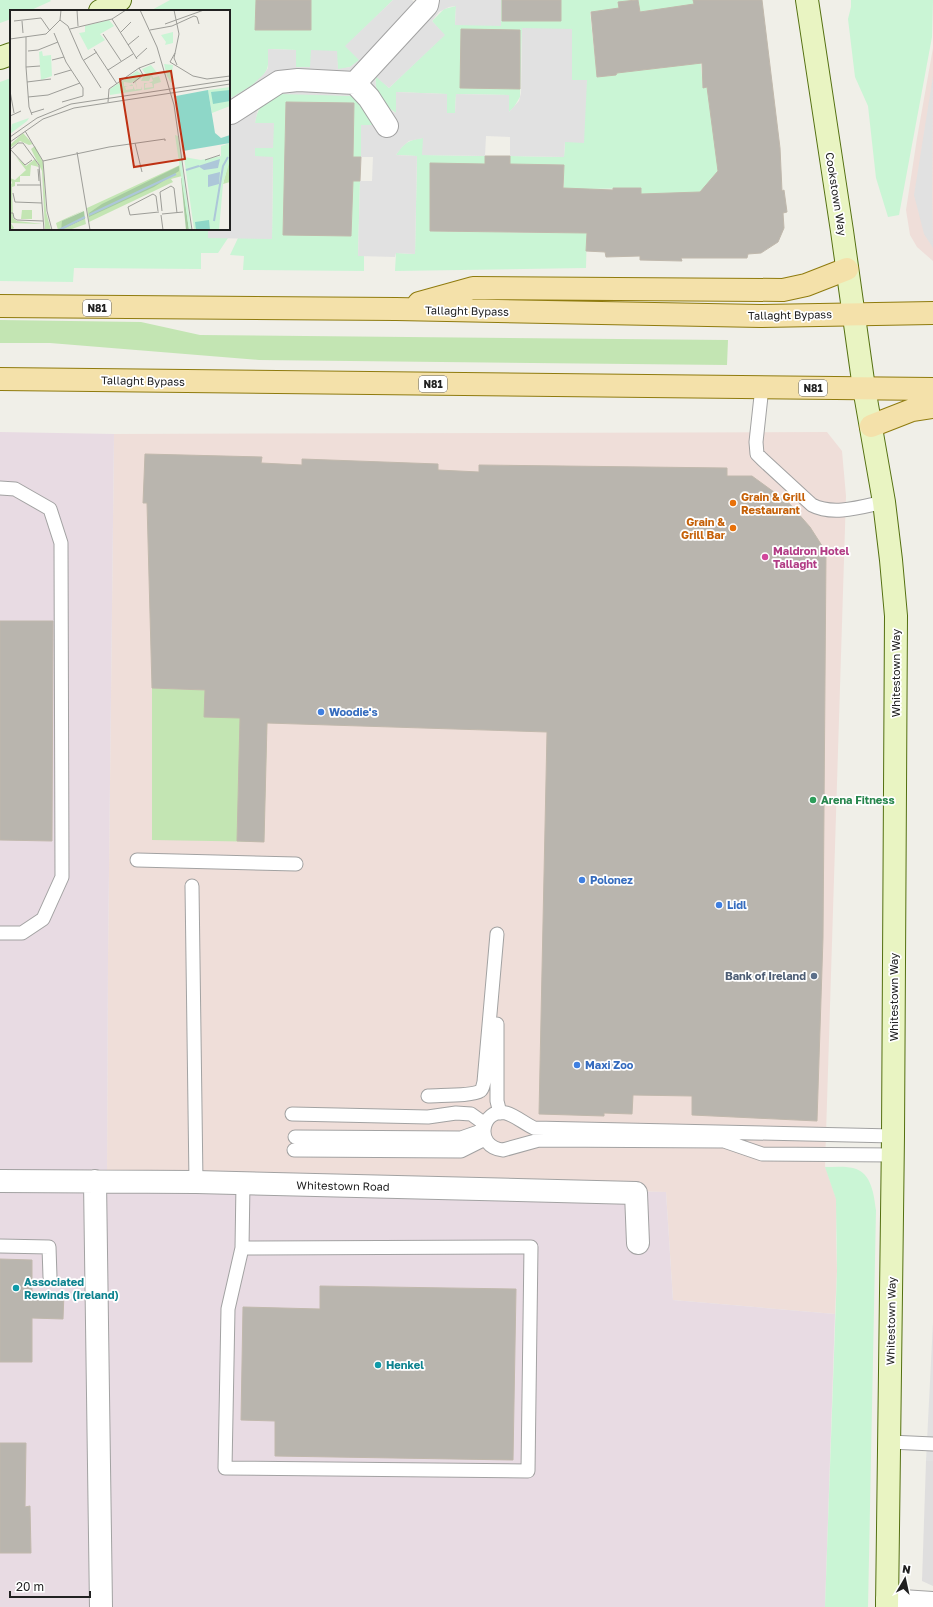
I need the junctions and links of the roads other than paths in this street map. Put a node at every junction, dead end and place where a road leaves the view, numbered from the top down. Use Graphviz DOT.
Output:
graph roads {
  1 [pos="120,0"];
  2 [pos="428,0"];
  3 [pos="806,0"];
  4 [pos="102,10"];
  5 [pos="10,54"];
  6 [pos="0,58"];
  7 [pos="355,83"];
  8 [pos="231,114"];
  9 [pos="387,126"];
  10 [pos="847,269"];
  11 [pos="0,306"];
  12 [pos="396,310"];
  13 [pos="933,313"];
  14 [pos="854,314"];
  15 [pos="0,379"];
  16 [pos="762,388"];
  17 [pos="864,388"];
  18 [pos="933,389"];
  19 [pos="933,407"];
  20 [pos="871,426"];
  21 [pos="0,488"];
  22 [pos="884,502"];
  23 [pos="137,860"];
  24 [pos="296,864"];
  25 [pos="192,886"];
  26 [pos="0,933"];
  27 [pos="428,1096"];
  28 [pos="500,1112"];
  29 [pos="292,1114"];
  30 [pos="485,1131"];
  31 [pos="294,1143"];
  32 [pos="893,1146"];
  33 [pos="0,1181"];
  34 [pos="95,1181"];
  35 [pos="196,1182"];
  36 [pos="243,1183"];
  37 [pos="638,1243"];
  38 [pos="0,1246"];
  39 [pos="242,1248"];
  40 [pos="50,1277"];
  41 [pos="890,1442"];
  42 [pos="933,1444"];
  43 [pos="933,1603"];
  44 [pos="887,1604"];
  45 [pos="101,1607"];
  1 -- 4 [label="street"];
  2 -- 7 [label="street"];
  3 -- 10 [label="street, Cookstown Way"];
  5 -- 6 [label="street"];
  7 -- 8 [label="street"];
  7 -- 9 [label="street"];
  10 -- 12 [label="main road"];
  10 -- 14 [label="street, Cookstown Way"];
  11 -- 12 [label="main road, Tallaght Bypass / N81"];
  12 -- 14 [label="main road, Tallaght Bypass / N81"];
  13 -- 14 [label="main road, Tallaght Bypass / N81"];
  14 -- 17 [label="street, Cookstown Way"];
  15 -- 16 [label="main road, Tallaght Bypass / N81"];
  16 -- 17 [label="main road, Tallaght Bypass / N81"];
  16 -- 22 [label="lane"];
  17 -- 18 [label="main road, Tallaght Bypass / N81"];
  17 -- 20 [label="street, Whitestown Way"];
  19 -- 20 [label="main road"];
  20 -- 22 [label="street, Whitestown Way"];
  21 -- 26 [label="lane"];
  22 -- 32 [label="street, Whitestown Way"];
  23 -- 24 [label="lane"];
  25 -- 35 [label="lane"];
  27 -- 28 [label="lane"];
  28 -- 30 [label="lane"];
  28 -- 32 [label="lane"];
  29 -- 30 [label="lane"];
  30 -- 31 [label="lane"];
  30 -- 32 [label="lane"];
  32 -- 41 [label="street, Whitestown Way"];
  33 -- 34 [label="street, Whitestown Road"];
  34 -- 35 [label="street, Whitestown Road"];
  34 -- 45 [label="street"];
  35 -- 36 [label="street, Whitestown Road"];
  36 -- 37 [label="street, Whitestown Road"];
  36 -- 39 [label="lane"];
  38 -- 40 [label="lane"];
  39 -- 39 [label="lane"];
  41 -- 42 [label="lane"];
  41 -- 44 [label="street, Whitestown Way"];
  43 -- 44 [label="street"];
}
